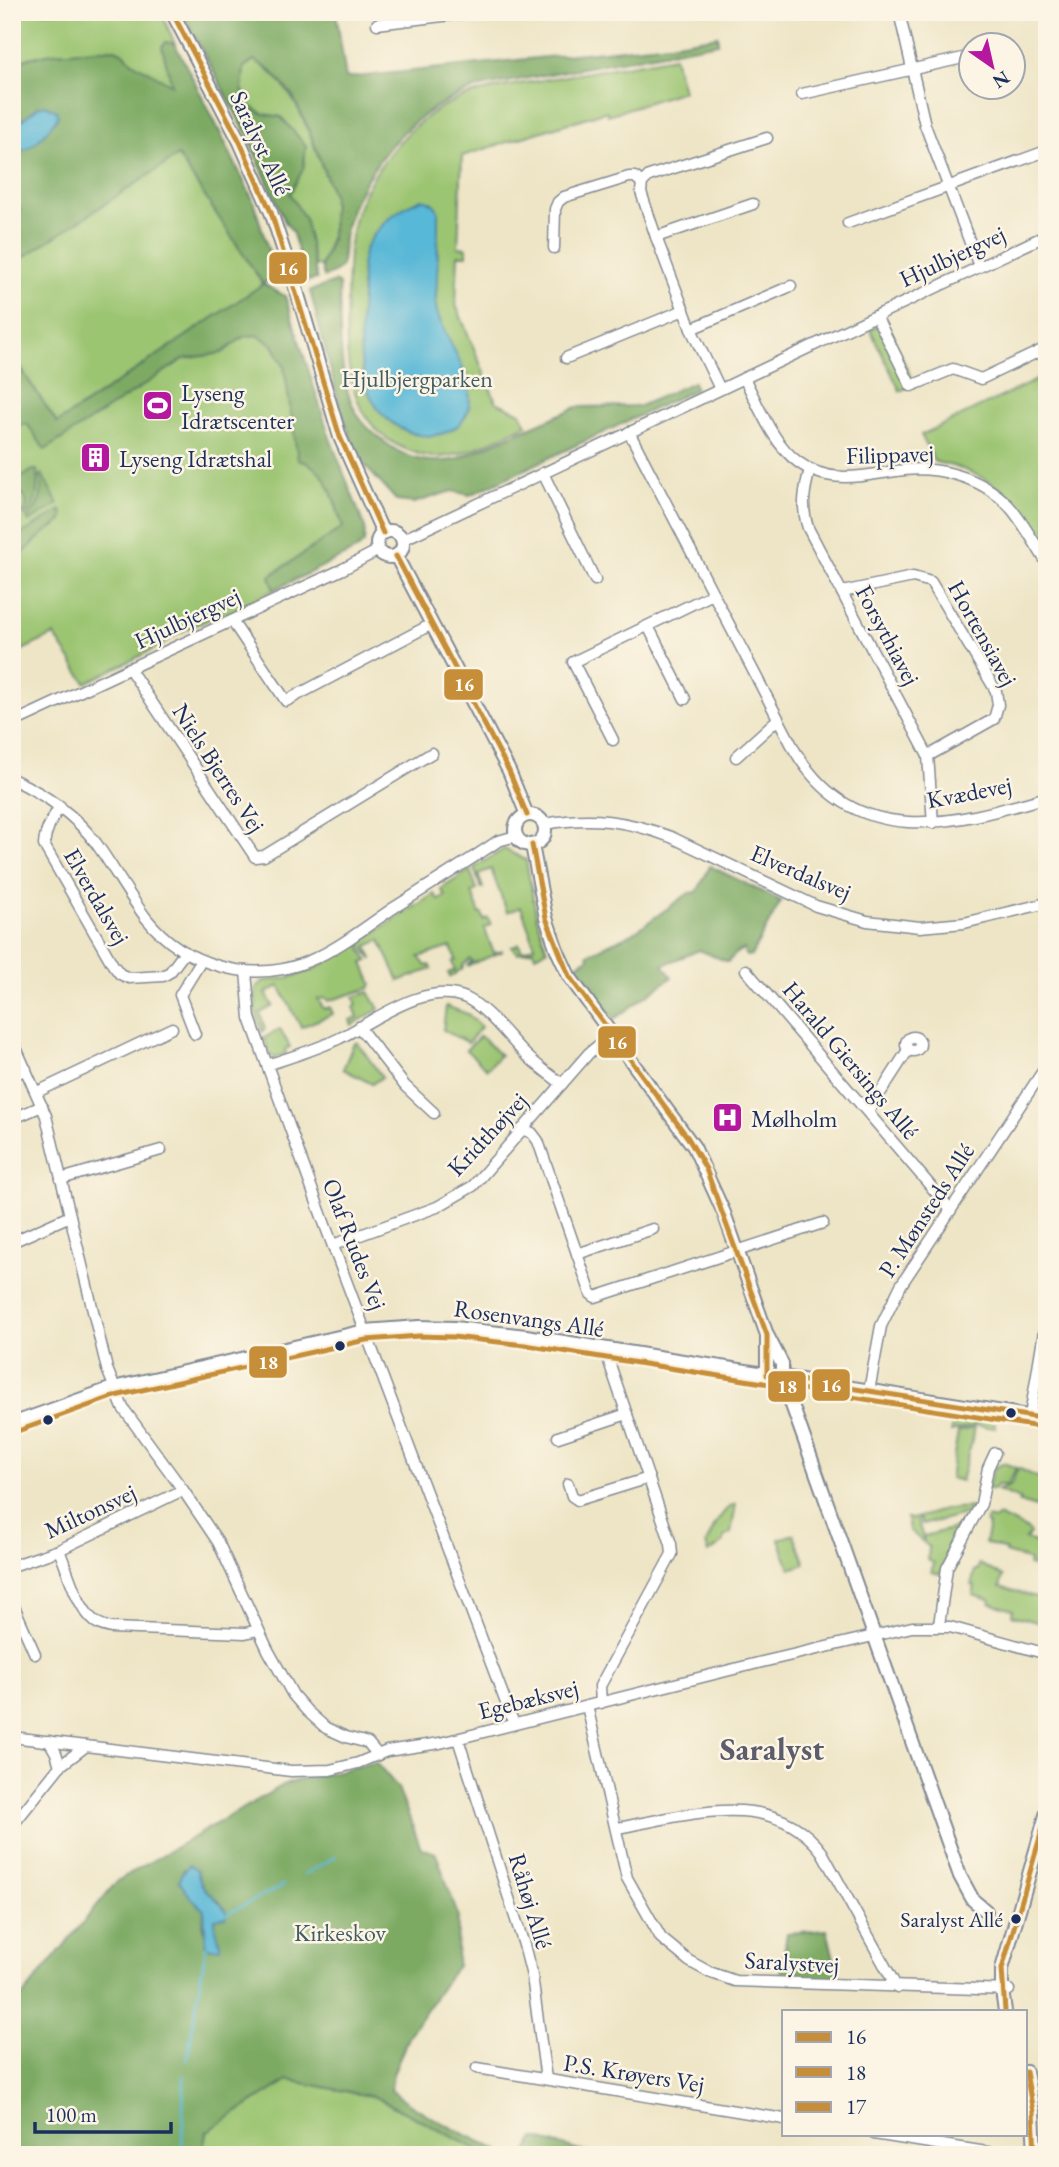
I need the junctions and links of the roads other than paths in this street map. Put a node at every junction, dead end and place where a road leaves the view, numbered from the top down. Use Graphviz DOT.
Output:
graph roads {
  1 [pos="172,12"];
  2 [pos="475,12"];
  3 [pos="899,12"];
  4 [pos="377,24"];
  5 [pos="958,59"];
  6 [pos="911,70"];
  7 [pos="802,94"];
  8 [pos="767,138"];
  9 [pos="1046,151"];
  10 [pos="642,183"];
  11 [pos="948,187"];
  12 [pos="754,204"];
  13 [pos="848,223"];
  14 [pos="1047,235"];
  15 [pos="656,237"];
  16 [pos="554,247"];
  17 [pos="979,266"];
  18 [pos="792,286"];
  19 [pos="684,310"];
  20 [pos="876,316"];
  21 [pos="691,329"];
  22 [pos="1040,351"];
  23 [pos="566,358"];
  24 [pos="744,378"];
  25 [pos="720,389"];
  26 [pos="629,432"];
  27 [pos="810,470"];
  28 [pos="543,473"];
  29 [pos="383,533"];
  30 [pos="402,540"];
  31 [pos="379,550"];
  32 [pos="396,556"];
  33 [pos="1047,564"];
  34 [pos="595,580"];
  35 [pos="842,592"];
  36 [pos="713,594"];
  37 [pos="232,621"];
  38 [pos="432,624"];
  39 [pos="648,626"];
  40 [pos="128,668"];
  41 [pos="685,699"];
  42 [pos="778,719"];
  43 [pos="12,723"];
  44 [pos="613,740"];
  45 [pos="432,752"];
  46 [pos="928,756"];
  47 [pos="736,757"];
  48 [pos="12,779"];
  49 [pos="1047,797"];
  50 [pos="60,806"];
  51 [pos="527,815"];
  52 [pos="933,823"];
  53 [pos="544,824"];
  54 [pos="516,836"];
  55 [pos="532,845"];
  56 [pos="1047,904"];
  57 [pos="185,952"];
  58 [pos="201,961"];
  59 [pos="746,970"];
  60 [pos="247,971"];
  61 [pos="359,1027"];
  62 [pos="172,1028"];
  63 [pos="195,1034"];
  64 [pos="611,1035"];
  65 [pos="12,1039"];
  66 [pos="908,1050"];
  67 [pos="267,1065"];
  68 [pos="1047,1065"];
  69 [pos="26,1069"];
  70 [pos="12,1076"];
  71 [pos="562,1084"];
  72 [pos="37,1092"];
  73 [pos="42,1106"];
  74 [pos="868,1112"];
  75 [pos="434,1113"];
  76 [pos="12,1119"];
  77 [pos="522,1129"];
  78 [pos="161,1150"];
  79 [pos="61,1179"];
  80 [pos="951,1210"];
  81 [pos="70,1216"];
  82 [pos="823,1223"];
  83 [pos="653,1229"];
  84 [pos="12,1242"];
  85 [pos="333,1245"];
  86 [pos="736,1252"];
  87 [pos="577,1254"];
  88 [pos="1047,1313"];
  89 [pos="365,1331"];
  90 [pos="767,1335"];
  91 [pos="605,1349"];
  92 [pos="767,1375"];
  93 [pos="782,1377"];
  94 [pos="113,1388"];
  95 [pos="869,1391"];
  96 [pos="627,1414"];
  97 [pos="1030,1416"];
  98 [pos="1047,1419"];
  99 [pos="12,1424"];
  100 [pos="558,1437"];
  101 [pos="995,1453"];
  102 [pos="649,1478"];
  103 [pos="568,1484"];
  104 [pos="183,1490"];
  105 [pos="60,1550"];
  106 [pos="12,1566"];
  107 [pos="12,1602"];
  108 [pos="939,1625"];
  109 [pos="258,1630"];
  110 [pos="873,1635"];
  111 [pos="35,1654"];
  112 [pos="1047,1654"];
  113 [pos="601,1703"];
  114 [pos="587,1706"];
  115 [pos="514,1724"];
  116 [pos="12,1737"];
  117 [pos="458,1739"];
  118 [pos="49,1741"];
  119 [pos="86,1746"];
  120 [pos="378,1755"];
  121 [pos="60,1766"];
  122 [pos="1047,1812"];
  123 [pos="12,1825"];
  124 [pos="617,1828"];
  125 [pos="986,1911"];
  126 [pos="897,1988"];
  127 [pos="1005,1991"];
  128 [pos="1005,2010"];
  129 [pos="1012,2010"];
  130 [pos="477,2068"];
  131 [pos="546,2079"];
  132 [pos="1028,2083"];
  133 [pos="782,2119"];
  134 [pos="886,2136"];
  135 [pos="1004,2155"];
  136 [pos="1035,2155"];
  1 -- 29 [label="street, Saralyst Allé"];
  2 -- 4 [label="street"];
  3 -- 6 [label="street"];
  5 -- 6 [label="street"];
  6 -- 7 [label="street"];
  6 -- 11 [label="street"];
  8 -- 10 [label="street"];
  9 -- 11 [label="street"];
  10 -- 15 [label="street"];
  10 -- 16 [label="street"];
  11 -- 13 [label="street"];
  11 -- 17 [label="street"];
  12 -- 15 [label="street"];
  14 -- 17 [label="street, Hjulbjergvej"];
  15 -- 19 [label="street"];
  17 -- 20 [label="street, Hjulbjergvej"];
  18 -- 21 [label="street"];
  19 -- 21 [label="street"];
  19 -- 23 [label="street"];
  20 -- 22 [label="street"];
  20 -- 24 [label="street, Hjulbjergvej"];
  21 -- 25 [label="street"];
  24 -- 25 [label="street, Hjulbjergvej"];
  24 -- 27 [label="street, Filippavej"];
  25 -- 26 [label="street, Hjulbjergvej"];
  26 -- 28 [label="street, Hjulbjergvej"];
  26 -- 36 [label="street, Kvædevej"];
  27 -- 33 [label="street, Filippavej"];
  27 -- 35 [label="street, Forsythiavej"];
  28 -- 30 [label="street, Hjulbjergvej"];
  28 -- 34 [label="street"];
  29 -- 30 [label="street"];
  29 -- 31 [label="street"];
  30 -- 32 [label="street"];
  31 -- 32 [label="street"];
  31 -- 37 [label="street, Hjulbjergvej"];
  32 -- 38 [label="street"];
  35 -- 46 [label="street, Forsythiavej"];
  35 -- 46 [label="street, Hortensiavej"];
  36 -- 39 [label="street"];
  36 -- 42 [label="street, Kvædevej"];
  37 -- 38 [label="street"];
  37 -- 40 [label="street, Hjulbjergvej"];
  38 -- 51 [label="street"];
  39 -- 41 [label="street"];
  39 -- 44 [label="street"];
  40 -- 43 [label="street, Hjulbjergvej"];
  40 -- 45 [label="street, Niels Bjerres Vej"];
  42 -- 47 [label="street"];
  42 -- 52 [label="street, Kvædevej"];
  46 -- 52 [label="street, Forsythiavej"];
  48 -- 50 [label="street, Elverdalsvej"];
  49 -- 52 [label="street, Kvædevej"];
  50 -- 57 [label="street, Elverdalsvej"];
  50 -- 57 [label="street, Elverdalsvej"];
  51 -- 53 [label="street"];
  51 -- 54 [label="street"];
  53 -- 55 [label="street"];
  53 -- 56 [label="street, Elverdalsvej"];
  54 -- 55 [label="street"];
  54 -- 60 [label="street, Elverdalsvej"];
  55 -- 64 [label="street"];
  57 -- 58 [label="street, Elverdalsvej"];
  58 -- 60 [label="street, Elverdalsvej"];
  58 -- 63 [label="street"];
  59 -- 74 [label="street, Harald Giersings Allé"];
  60 -- 67 [label="street, Olaf Rudes Vej"];
  61 -- 67 [label="street"];
  61 -- 71 [label="street"];
  61 -- 75 [label="street"];
  62 -- 72 [label="street"];
  64 -- 71 [label="street, Kridthøjvej"];
  64 -- 86 [label="street"];
  65 -- 69 [label="street"];
  66 -- 74 [label="street"];
  67 -- 85 [label="street, Olaf Rudes Vej"];
  68 -- 80 [label="street, P. Mønsteds Allé"];
  69 -- 70 [label="street"];
  69 -- 72 [label="street"];
  71 -- 77 [label="street, Kridthøjvej"];
  72 -- 73 [label="street"];
  73 -- 76 [label="street"];
  73 -- 79 [label="street"];
  74 -- 80 [label="street, Harald Giersings Allé"];
  77 -- 85 [label="street, Kridthøjvej"];
  77 -- 87 [label="street"];
  78 -- 79 [label="street"];
  79 -- 81 [label="street"];
  80 -- 95 [label="street, P. Mønsteds Allé"];
  81 -- 84 [label="street"];
  81 -- 94 [label="street"];
  82 -- 86 [label="street"];
  83 -- 87 [label="street"];
  85 -- 89 [label="street, Olaf Rudes Vej"];
  86 -- 87 [label="street"];
  86 -- 90 [label="street"];
  88 -- 97 [label="street"];
  89 -- 91 [label="street, Rosenvangs Allé"];
  89 -- 94 [label="street, Rosenvangs Allé"];
  89 -- 115 [label="street, Olaf Rudes Vej"];
  90 -- 92 [label="street"];
  90 -- 93 [label="street"];
  91 -- 92 [label="street, Rosenvangs Allé"];
  91 -- 96 [label="street"];
  92 -- 93 [label="street, Rosenvangs Allé"];
  93 -- 95 [label="street, Rosenvangs Allé"];
  93 -- 110 [label="street"];
  94 -- 99 [label="street, Rosenvangs Allé"];
  94 -- 104 [label="street"];
  95 -- 97 [label="street, Rosenvangs Allé"];
  96 -- 100 [label="street"];
  96 -- 102 [label="street"];
  97 -- 98 [label="street, Rosenvangs Allé"];
  101 -- 108 [label="street"];
  102 -- 103 [label="street"];
  102 -- 113 [label="street"];
  104 -- 105 [label="street, Miltonsvej"];
  104 -- 109 [label="street"];
  105 -- 106 [label="street, Miltonsvej"];
  105 -- 109 [label="street"];
  107 -- 111 [label="street"];
  108 -- 110 [label="street, Egebæksvej"];
  108 -- 112 [label="street, Egebæksvej"];
  109 -- 120 [label="street"];
  110 -- 113 [label="street, Egebæksvej"];
  110 -- 125 [label="street"];
  113 -- 114 [label="street, Egebæksvej"];
  114 -- 115 [label="street, Egebæksvej"];
  114 -- 124 [label="street, Saralystvej"];
  115 -- 117 [label="street, Egebæksvej"];
  116 -- 118 [label="street, Egebæksvej"];
  117 -- 120 [label="street, Egebæksvej"];
  117 -- 131 [label="street, Råhøj Allé"];
  118 -- 119 [label="street, Egebæksvej"];
  118 -- 121 [label="street"];
  119 -- 120 [label="street, Egebæksvej"];
  119 -- 121 [label="street"];
  121 -- 123 [label="street"];
  122 -- 127 [label="street"];
  124 -- 126 [label="street, Saralystvej"];
  124 -- 126 [label="street"];
  126 -- 127 [label="street, Saralystvej"];
  127 -- 128 [label="street"];
  127 -- 129 [label="street"];
  130 -- 131 [label="street, P.S. Krøyers Vej"];
  131 -- 133 [label="street, P.S. Krøyers Vej"];
  132 -- 136 [label="street"];
  134 -- 135 [label="street"];
}
